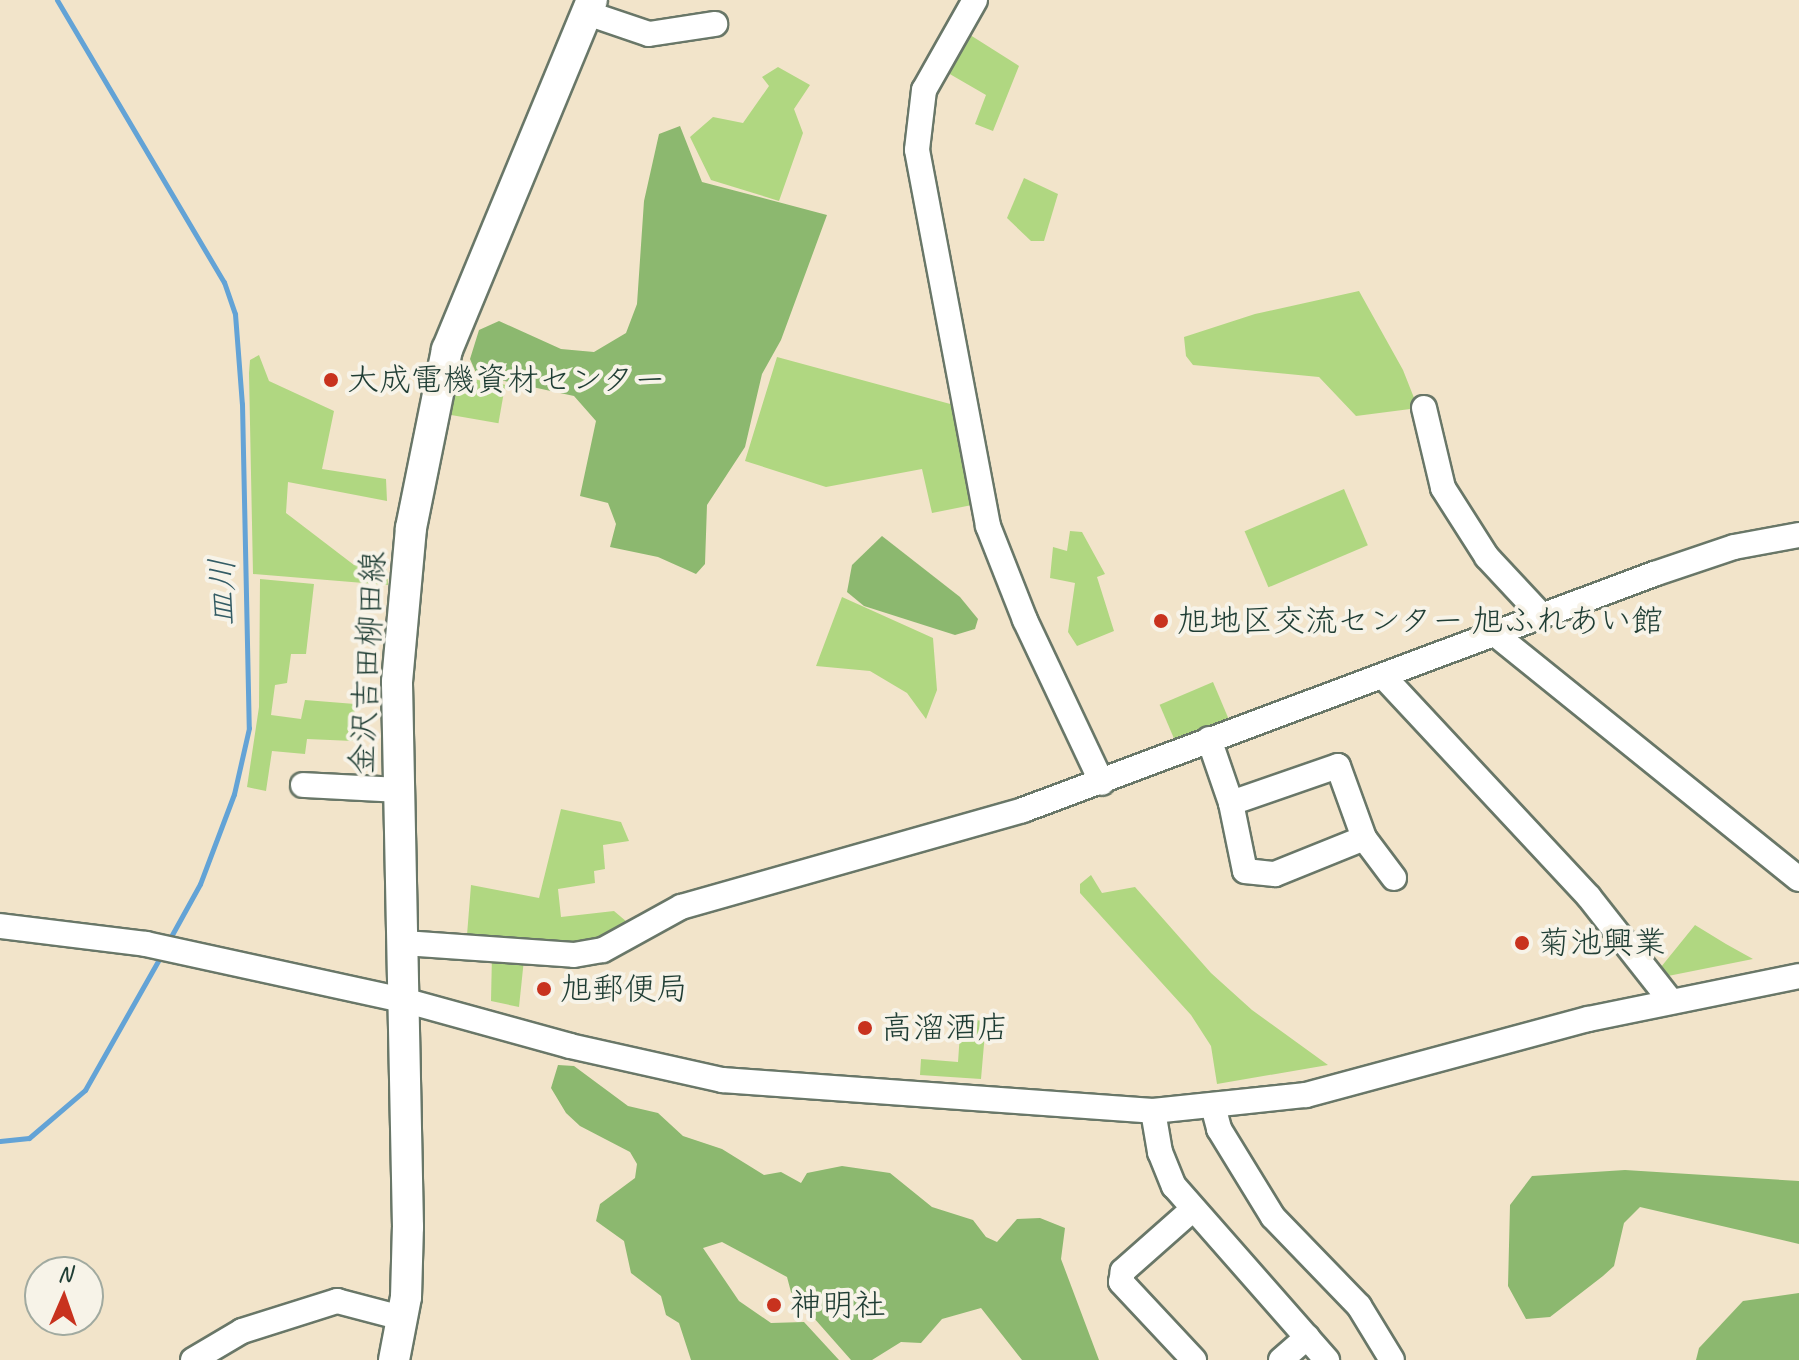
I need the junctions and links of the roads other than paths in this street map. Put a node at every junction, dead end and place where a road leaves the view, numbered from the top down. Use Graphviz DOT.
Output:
graph roads {
  1 [pos="975,0"];
  2 [pos="589,7"];
  3 [pos="715,24"];
  4 [pos="1424,408"];
  5 [pos="1799,535"];
  6 [pos="1542,616"];
  7 [pos="1495,634"];
  8 [pos="1383,676"];
  9 [pos="1209,739"];
  10 [pos="1102,783"];
  11 [pos="303,785"];
  12 [pos="398,790"];
  13 [pos="1231,803"];
  14 [pos="1364,838"];
  15 [pos="1394,878"];
  16 [pos="1799,879"];
  17 [pos="0,926"];
  18 [pos="404,943"];
  19 [pos="1799,976"];
  20 [pos="1670,1000"];
  21 [pos="407,1001"];
  22 [pos="1213,1106"];
  23 [pos="1153,1111"];
  24 [pos="1193,1209"];
  25 [pos="402,1318"];
  26 [pos="1307,1337"];
  27 [pos="193,1360"];
  28 [pos="394,1360"];
  29 [pos="1194,1360"];
  30 [pos="1281,1360"];
  31 [pos="1327,1360"];
  32 [pos="1392,1360"];
  1 -- 10 [label="street"];
  2 -- 3 [label="street"];
  2 -- 12 [label="main road, 金沢吉田柳田線"];
  4 -- 6 [label="street"];
  5 -- 6 [label="street"];
  6 -- 7 [label="street"];
  7 -- 8 [label="street"];
  7 -- 16 [label="street"];
  8 -- 9 [label="street"];
  8 -- 20 [label="street"];
  9 -- 10 [label="street"];
  9 -- 13 [label="street"];
  10 -- 18 [label="street"];
  11 -- 12 [label="street"];
  12 -- 18 [label="main road, 金沢吉田柳田線"];
  13 -- 14 [label="street"];
  13 -- 14 [label="street"];
  14 -- 15 [label="street"];
  17 -- 21 [label="street"];
  18 -- 21 [label="main road, 金沢吉田柳田線"];
  19 -- 20 [label="street"];
  20 -- 22 [label="street"];
  21 -- 23 [label="street"];
  21 -- 25 [label="main road, 金沢吉田柳田線"];
  22 -- 23 [label="street"];
  22 -- 32 [label="street"];
  23 -- 24 [label="street"];
  24 -- 26 [label="street"];
  24 -- 29 [label="street"];
  25 -- 27 [label="street"];
  25 -- 28 [label="main road, 金沢吉田柳田線"];
  26 -- 30 [label="street"];
  26 -- 31 [label="street"];
}
